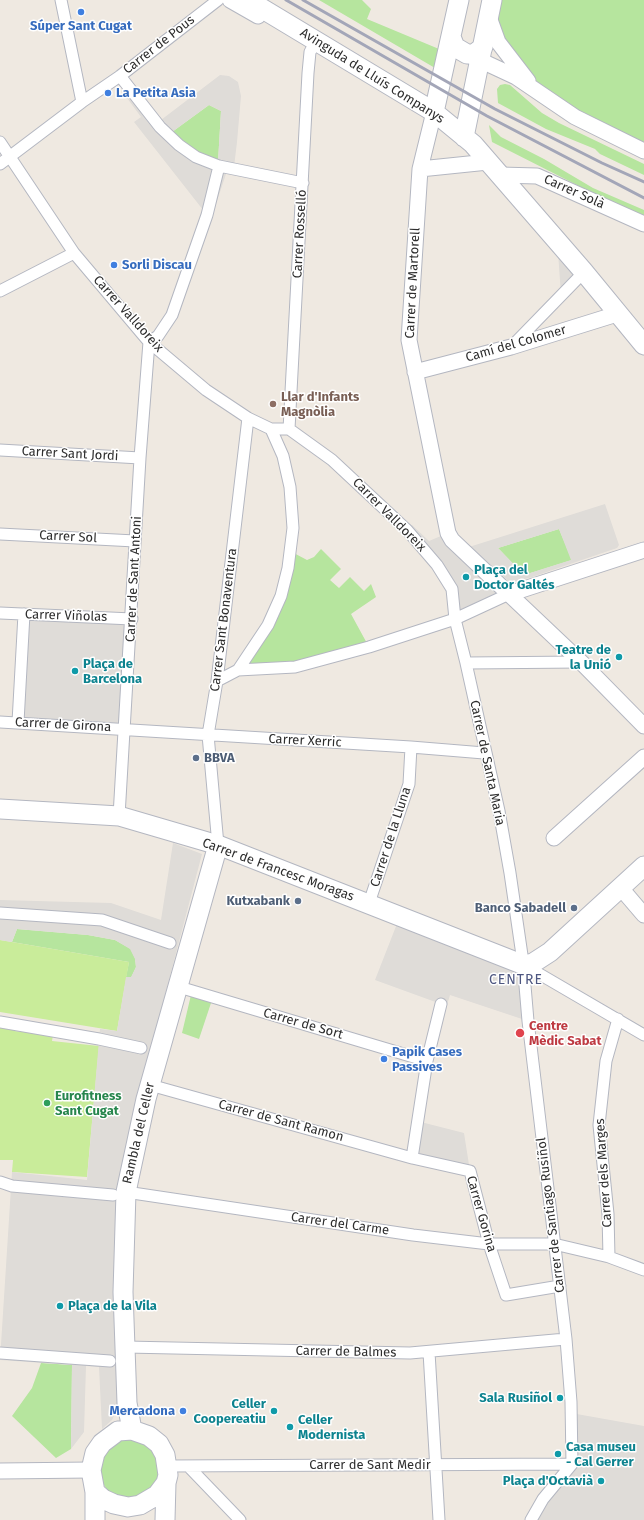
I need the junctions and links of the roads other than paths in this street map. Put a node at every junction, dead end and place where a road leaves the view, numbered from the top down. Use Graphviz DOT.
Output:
graph roads {
  1 [pos="61,0"];
  2 [pos="218,0"];
  3 [pos="230,0"];
  4 [pos="248,0"];
  5 [pos="459,0"];
  6 [pos="491,8"];
  7 [pos="451,37"];
  8 [pos="311,38"];
  9 [pos="477,54"];
  10 [pos="120,76"];
  11 [pos="538,92"];
  12 [pos="82,102"];
  13 [pos="432,120"];
  14 [pos="464,136"];
  15 [pos="0,142"];
  16 [pos="644,151"];
  17 [pos="10,157"];
  18 [pos="0,164"];
  19 [pos="219,166"];
  20 [pos="420,169"];
  21 [pos="494,169"];
  22 [pos="303,183"];
  23 [pos="644,224"];
  24 [pos="74,253"];
  25 [pos="584,272"];
  26 [pos="0,291"];
  27 [pos="617,314"];
  28 [pos="149,342"];
  29 [pos="644,345"];
  30 [pos="511,347"];
  31 [pos="415,372"];
  32 [pos="248,418"];
  33 [pos="271,429"];
  34 [pos="289,429"];
  35 [pos="0,450"];
  36 [pos="140,458"];
  37 [pos="0,534"];
  38 [pos="135,541"];
  39 [pos="644,550"];
  40 [pos="437,565"];
  41 [pos="509,594"];
  42 [pos="0,613"];
  43 [pos="24,614"];
  44 [pos="132,619"];
  45 [pos="455,619"];
  46 [pos="581,662"];
  47 [pos="466,663"];
  48 [pos="238,670"];
  49 [pos="217,682"];
  50 [pos="0,722"];
  51 [pos="18,722"];
  52 [pos="644,726"];
  53 [pos="126,728"];
  54 [pos="208,735"];
  55 [pos="411,747"];
  56 [pos="484,753"];
  57 [pos="644,757"];
  58 [pos="0,809"];
  59 [pos="119,816"];
  60 [pos="554,838"];
  61 [pos="212,844"];
  62 [pos="644,866"];
  63 [pos="620,888"];
  64 [pos="369,903"];
  65 [pos="0,913"];
  66 [pos="644,915"];
  67 [pos="170,943"];
  68 [pos="524,966"];
  69 [pos="179,987"];
  70 [pos="441,1004"];
  71 [pos="618,1019"];
  72 [pos="0,1022"];
  73 [pos="644,1035"];
  74 [pos="141,1048"];
  75 [pos="428,1061"];
  76 [pos="150,1085"];
  77 [pos="412,1158"];
  78 [pos="0,1182"];
  79 [pos="0,1186"];
  80 [pos="12,1186"];
  81 [pos="120,1193"];
  82 [pos="489,1244"];
  83 [pos="554,1244"];
  84 [pos="609,1257"];
  85 [pos="644,1270"];
  86 [pos="560,1286"];
  87 [pos="566,1340"];
  88 [pos="126,1347"];
  89 [pos="429,1352"];
  90 [pos="0,1354"];
  91 [pos="110,1361"];
  92 [pos="132,1430"];
  93 [pos="572,1464"];
  94 [pos="437,1465"];
  95 [pos="189,1467"];
  96 [pos="91,1470"];
  97 [pos="0,1471"];
  98 [pos="167,1474"];
  99 [pos="95,1492"];
  100 [pos="95,1520"];
  101 [pos="165,1520"];
  102 [pos="240,1520"];
  103 [pos="439,1520"];
  104 [pos="531,1520"];
  1 -- 12 [label="street"];
  2 -- 10 [label="street, Carrer de Pous"];
  3 -- 8 [label="street"];
  4 -- 8 [label="street, Avinguda de Lluís Companys"];
  5 -- 7 [label="street"];
  6 -- 9 [label="street"];
  6 -- 11 [label="street"];
  7 -- 9 [label="street"];
  7 -- 13 [label="street"];
  8 -- 13 [label="street, Avinguda de Lluís Companys"];
  8 -- 22 [label="street, Carrer Rosselló"];
  9 -- 11 [label="street"];
  9 -- 14 [label="street"];
  10 -- 12 [label="street"];
  10 -- 19 [label="street"];
  11 -- 16 [label="street"];
  12 -- 17 [label="street"];
  13 -- 14 [label="street, Avinguda de Lluís Companys"];
  13 -- 20 [label="street, Carrer de Martorell"];
  14 -- 21 [label="street, Avinguda de Lluís Companys"];
  15 -- 17 [label="street, Carrer Valldoreix"];
  17 -- 18 [label="street"];
  17 -- 24 [label="street, Carrer Valldoreix"];
  19 -- 22 [label="street"];
  19 -- 28 [label="street"];
  20 -- 21 [label="street"];
  20 -- 31 [label="street, Carrer de Martorell"];
  21 -- 23 [label="street, Carrer Solà"];
  21 -- 25 [label="street, Avinguda de Lluís Companys"];
  22 -- 34 [label="street, Carrer Rosselló"];
  24 -- 26 [label="street"];
  24 -- 28 [label="street, Carrer Valldoreix"];
  25 -- 27 [label="street, Avinguda de Lluís Companys"];
  25 -- 30 [label="street"];
  27 -- 29 [label="street, Avinguda de Lluís Companys"];
  27 -- 30 [label="street, Camí del Colomer"];
  28 -- 32 [label="street, Carrer Valldoreix"];
  28 -- 36 [label="street, Carrer de Sant Antoni"];
  30 -- 31 [label="street, Camí del Colomer"];
  31 -- 41 [label="street, Carrer de Martorell"];
  32 -- 33 [label="street, Carrer Valldoreix"];
  32 -- 49 [label="street, Carrer Sant Bonaventura"];
  33 -- 34 [label="street, Carrer Valldoreix"];
  33 -- 48 [label="street"];
  34 -- 40 [label="street, Carrer Valldoreix"];
  35 -- 36 [label="street, Carrer Sant Jordi"];
  36 -- 38 [label="street, Carrer de Sant Antoni"];
  37 -- 38 [label="street, Carrer Sol"];
  38 -- 44 [label="street, Carrer de Sant Antoni"];
  39 -- 41 [label="street"];
  40 -- 45 [label="street, Carrer de Santa Maria"];
  41 -- 45 [label="street"];
  41 -- 46 [label="street"];
  42 -- 43 [label="street, Carrer Viñolas"];
  43 -- 44 [label="street, Carrer Viñolas"];
  43 -- 51 [label="street"];
  44 -- 53 [label="street, Carrer de Sant Antoni"];
  45 -- 47 [label="street, Carrer de Santa Maria"];
  45 -- 48 [label="street"];
  46 -- 47 [label="street"];
  46 -- 52 [label="street"];
  47 -- 56 [label="street, Carrer de Santa Maria"];
  48 -- 49 [label="street"];
  49 -- 54 [label="street, Carrer Sant Bonaventura"];
  50 -- 51 [label="street, Carrer de Girona"];
  51 -- 53 [label="street, Carrer de Girona"];
  53 -- 54 [label="street, Carrer Xerric"];
  53 -- 59 [label="street, Carrer de Sant Antoni"];
  54 -- 55 [label="street, Carrer Xerric"];
  54 -- 61 [label="street, Carrer Sant Bonaventura"];
  55 -- 56 [label="street, Carrer Xerric"];
  55 -- 64 [label="street, Carrer de la Lluna"];
  56 -- 68 [label="street, Carrer de Santa Maria"];
  57 -- 60 [label="street"];
  58 -- 59 [label="street, Carrer de Francesc Moragas"];
  59 -- 61 [label="street, Carrer de Francesc Moragas"];
  61 -- 64 [label="street, Carrer de Francesc Moragas"];
  61 -- 69 [label="street, Rambla del Celler"];
  62 -- 63 [label="street"];
  63 -- 66 [label="street"];
  63 -- 68 [label="street"];
  64 -- 68 [label="street, Carrer de Francesc Moragas"];
  65 -- 67 [label="street"];
  68 -- 71 [label="street"];
  68 -- 83 [label="street, Carrer de Santiago Rusiñol"];
  69 -- 75 [label="street, Carrer de Sort"];
  69 -- 76 [label="street, Rambla del Celler"];
  70 -- 75 [label="street"];
  71 -- 73 [label="street"];
  71 -- 84 [label="street, Carrer dels Marges"];
  72 -- 74 [label="street"];
  75 -- 77 [label="street"];
  76 -- 77 [label="street, Carrer de Sant Ramon"];
  76 -- 81 [label="street, Rambla del Celler"];
  77 -- 82 [label="street, Carrer Gorina"];
  78 -- 80 [label="street"];
  79 -- 80 [label="street"];
  80 -- 81 [label="street, Carrer del Carme"];
  81 -- 82 [label="street, Carrer del Carme"];
  81 -- 88 [label="street, Rambla del Celler"];
  82 -- 83 [label="street, Carrer del Carme"];
  82 -- 86 [label="street, Carrer Gorina"];
  83 -- 84 [label="street, Carrer del Carme"];
  83 -- 86 [label="street, Carrer de Santiago Rusiñol"];
  84 -- 85 [label="street, Carrer del Carme"];
  86 -- 87 [label="street, Carrer de Santiago Rusiñol"];
  87 -- 89 [label="street, Carrer de Balmes"];
  87 -- 93 [label="street, Carrer de Santiago Rusiñol"];
  88 -- 89 [label="street, Carrer de Balmes"];
  88 -- 92 [label="street, Rambla del Celler"];
  89 -- 94 [label="street"];
  90 -- 91 [label="street"];
  92 -- 96 [label="street"];
  92 -- 98 [label="street"];
  93 -- 94 [label="street, Carrer de Sant Medir"];
  93 -- 104 [label="street"];
  94 -- 95 [label="street, Carrer de Sant Medir"];
  94 -- 103 [label="street"];
  95 -- 98 [label="street, Carrer de Sant Medir"];
  95 -- 102 [label="street"];
  96 -- 97 [label="street"];
  96 -- 99 [label="street"];
  98 -- 99 [label="street"];
  98 -- 101 [label="street"];
  99 -- 100 [label="street"];
}
